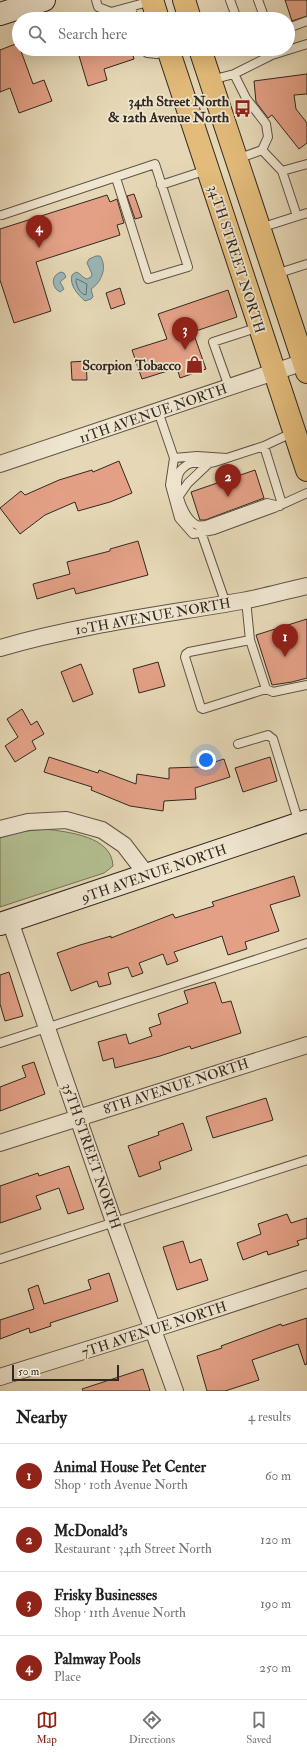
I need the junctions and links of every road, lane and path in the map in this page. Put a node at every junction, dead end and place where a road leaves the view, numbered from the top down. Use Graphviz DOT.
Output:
graph roads {
  1 [pos="44,0"];
  2 [pos="96,0"];
  3 [pos="184,0"];
  4 [pos="230,0"];
  5 [pos="258,0"];
  6 [pos="131,7"];
  7 [pos="154,7"];
  8 [pos="132,12"];
  9 [pos="188,12"];
  10 [pos="234,12"];
  11 [pos="262,12"];
  12 [pos="0,14"];
  13 [pos="307,21"];
  14 [pos="295,25"];
  15 [pos="307,44"];
  16 [pos="295,48"];
  17 [pos="170,56"];
  18 [pos="202,56"];
  19 [pos="270,56"];
  20 [pos="234,74"];
  21 [pos="210,80"];
  22 [pos="262,150"];
  23 [pos="237,160"];
  24 [pos="307,164"];
  25 [pos="208,169"];
  26 [pos="282,171"];
  27 [pos="116,178"];
  28 [pos="161,185"];
  29 [pos="307,213"];
  30 [pos="2,215"];
  31 [pos="297,216"];
  32 [pos="260,228"];
  33 [pos="307,264"];
  34 [pos="275,275"];
  35 [pos="260,326"];
  36 [pos="306,365"];
  37 [pos="275,372"];
  38 [pos="229,387"];
  39 [pos="158,411"];
  40 [pos="294,431"];
  41 [pos="264,446"];
  42 [pos="174,458"];
  43 [pos="227,458"];
  44 [pos="0,464"];
  45 [pos="208,464"];
  46 [pos="307,470"];
  47 [pos="307,493"];
  48 [pos="179,496"];
  49 [pos="281,505"];
  50 [pos="201,532"];
  51 [pos="307,586"];
  52 [pos="246,600"];
  53 [pos="226,604"];
  54 [pos="250,640"];
  55 [pos="0,648"];
  56 [pos="307,685"];
  57 [pos="266,689"];
  58 [pos="238,744"];
  59 [pos="303,823"];
  60 [pos="0,829"];
  61 [pos="147,876"];
  62 [pos="5,923"];
  63 [pos="307,942"];
  64 [pos="47,1028"];
  65 [pos="0,1043"];
  66 [pos="307,1045"];
  67 [pos="78,1118"];
  68 [pos="0,1143"];
  69 [pos="307,1160"];
  70 [pos="114,1222"];
  71 [pos="0,1259"];
  72 [pos="307,1279"];
  73 [pos="154,1329"];
  74 [pos="0,1377"];
  75 [pos="175,1391"];
  1 -- 12 [label="street"];
  2 -- 6 [label="lane"];
  3 -- 9 [label="highway"];
  4 -- 10 [label="lane"];
  5 -- 11 [label="lane"];
  6 -- 7 [label="lane"];
  6 -- 8 [label="lane"];
  13 -- 14 [label="lane"];
  15 -- 16 [label="lane"];
  17 -- 25 [label="highway, 34TH STREET NORTH"];
  18 -- 21 [label="highway"];
  19 -- 20 [label="lane"];
  20 -- 21 [label="lane"];
  20 -- 22 [label="lane"];
  21 -- 23 [label="highway"];
  22 -- 23 [label="lane"];
  22 -- 26 [label="lane"];
  23 -- 25 [label="highway"];
  23 -- 32 [label="highway"];
  24 -- 26 [label="lane"];
  25 -- 28 [label="lane"];
  25 -- 35 [label="highway, 34TH STREET NORTH"];
  26 -- 31 [label="lane"];
  27 -- 28 [label="lane"];
  27 -- 28 [label="lane"];
  27 -- 30 [label="lane"];
  29 -- 31 [label="lane"];
  31 -- 32 [label="lane"];
  32 -- 34 [label="highway"];
  33 -- 34 [label="lane"];
  34 -- 36 [label="highway"];
  35 -- 37 [label="highway, 34TH STREET NORTH"];
  35 -- 38 [label="lane"];
  36 -- 37 [label="street, 11TH AVENUE NORTH"];
  37 -- 38 [label="street, 11TH AVENUE NORTH"];
  37 -- 40 [label="highway, 34TH STREET NORTH"];
  38 -- 39 [label="street, 11TH AVENUE NORTH"];
  39 -- 42 [label="lane"];
  39 -- 44 [label="street, 11TH AVENUE NORTH"];
  40 -- 41 [label="lane"];
  40 -- 46 [label="highway, 34TH STREET NORTH"];
  41 -- 43 [label="lane"];
  41 -- 49 [label="lane"];
  42 -- 43 [label="lane"];
  42 -- 50 [label="lane"];
  43 -- 45 [label="lane"];
  45 -- 48 [label="lane"];
  45 -- 48 [label="lane"];
  47 -- 49 [label="lane"];
  48 -- 49 [label="lane"];
  49 -- 50 [label="lane"];
  50 -- 53 [label="lane"];
  51 -- 52 [label="street, 10TH AVENUE NORTH"];
  52 -- 53 [label="street, 10TH AVENUE NORTH"];
  52 -- 54 [label="lane"];
  53 -- 55 [label="street, 10TH AVENUE NORTH"];
  54 -- 57 [label="lane"];
  54 -- 57 [label="lane"];
  56 -- 57 [label="lane"];
  58 -- 59 [label="lane"];
  59 -- 61 [label="street, 9TH AVENUE NORTH"];
  60 -- 61 [label="street"];
  61 -- 62 [label="street, 9TH AVENUE NORTH"];
  62 -- 64 [label="street, 35TH STREET NORTH"];
  63 -- 64 [label="lane"];
  64 -- 65 [label="lane"];
  64 -- 67 [label="street, 35TH STREET NORTH"];
  66 -- 67 [label="street, 8TH AVENUE NORTH"];
  67 -- 68 [label="street, 8TH AVENUE NORTH"];
  67 -- 70 [label="street, 35TH STREET NORTH"];
  69 -- 70 [label="lane"];
  70 -- 71 [label="lane"];
  70 -- 73 [label="street, 35TH STREET NORTH"];
  72 -- 73 [label="street, 7TH AVENUE NORTH"];
  73 -- 74 [label="street, 7TH AVENUE NORTH"];
  73 -- 75 [label="street, 35TH STREET NORTH"];
}
